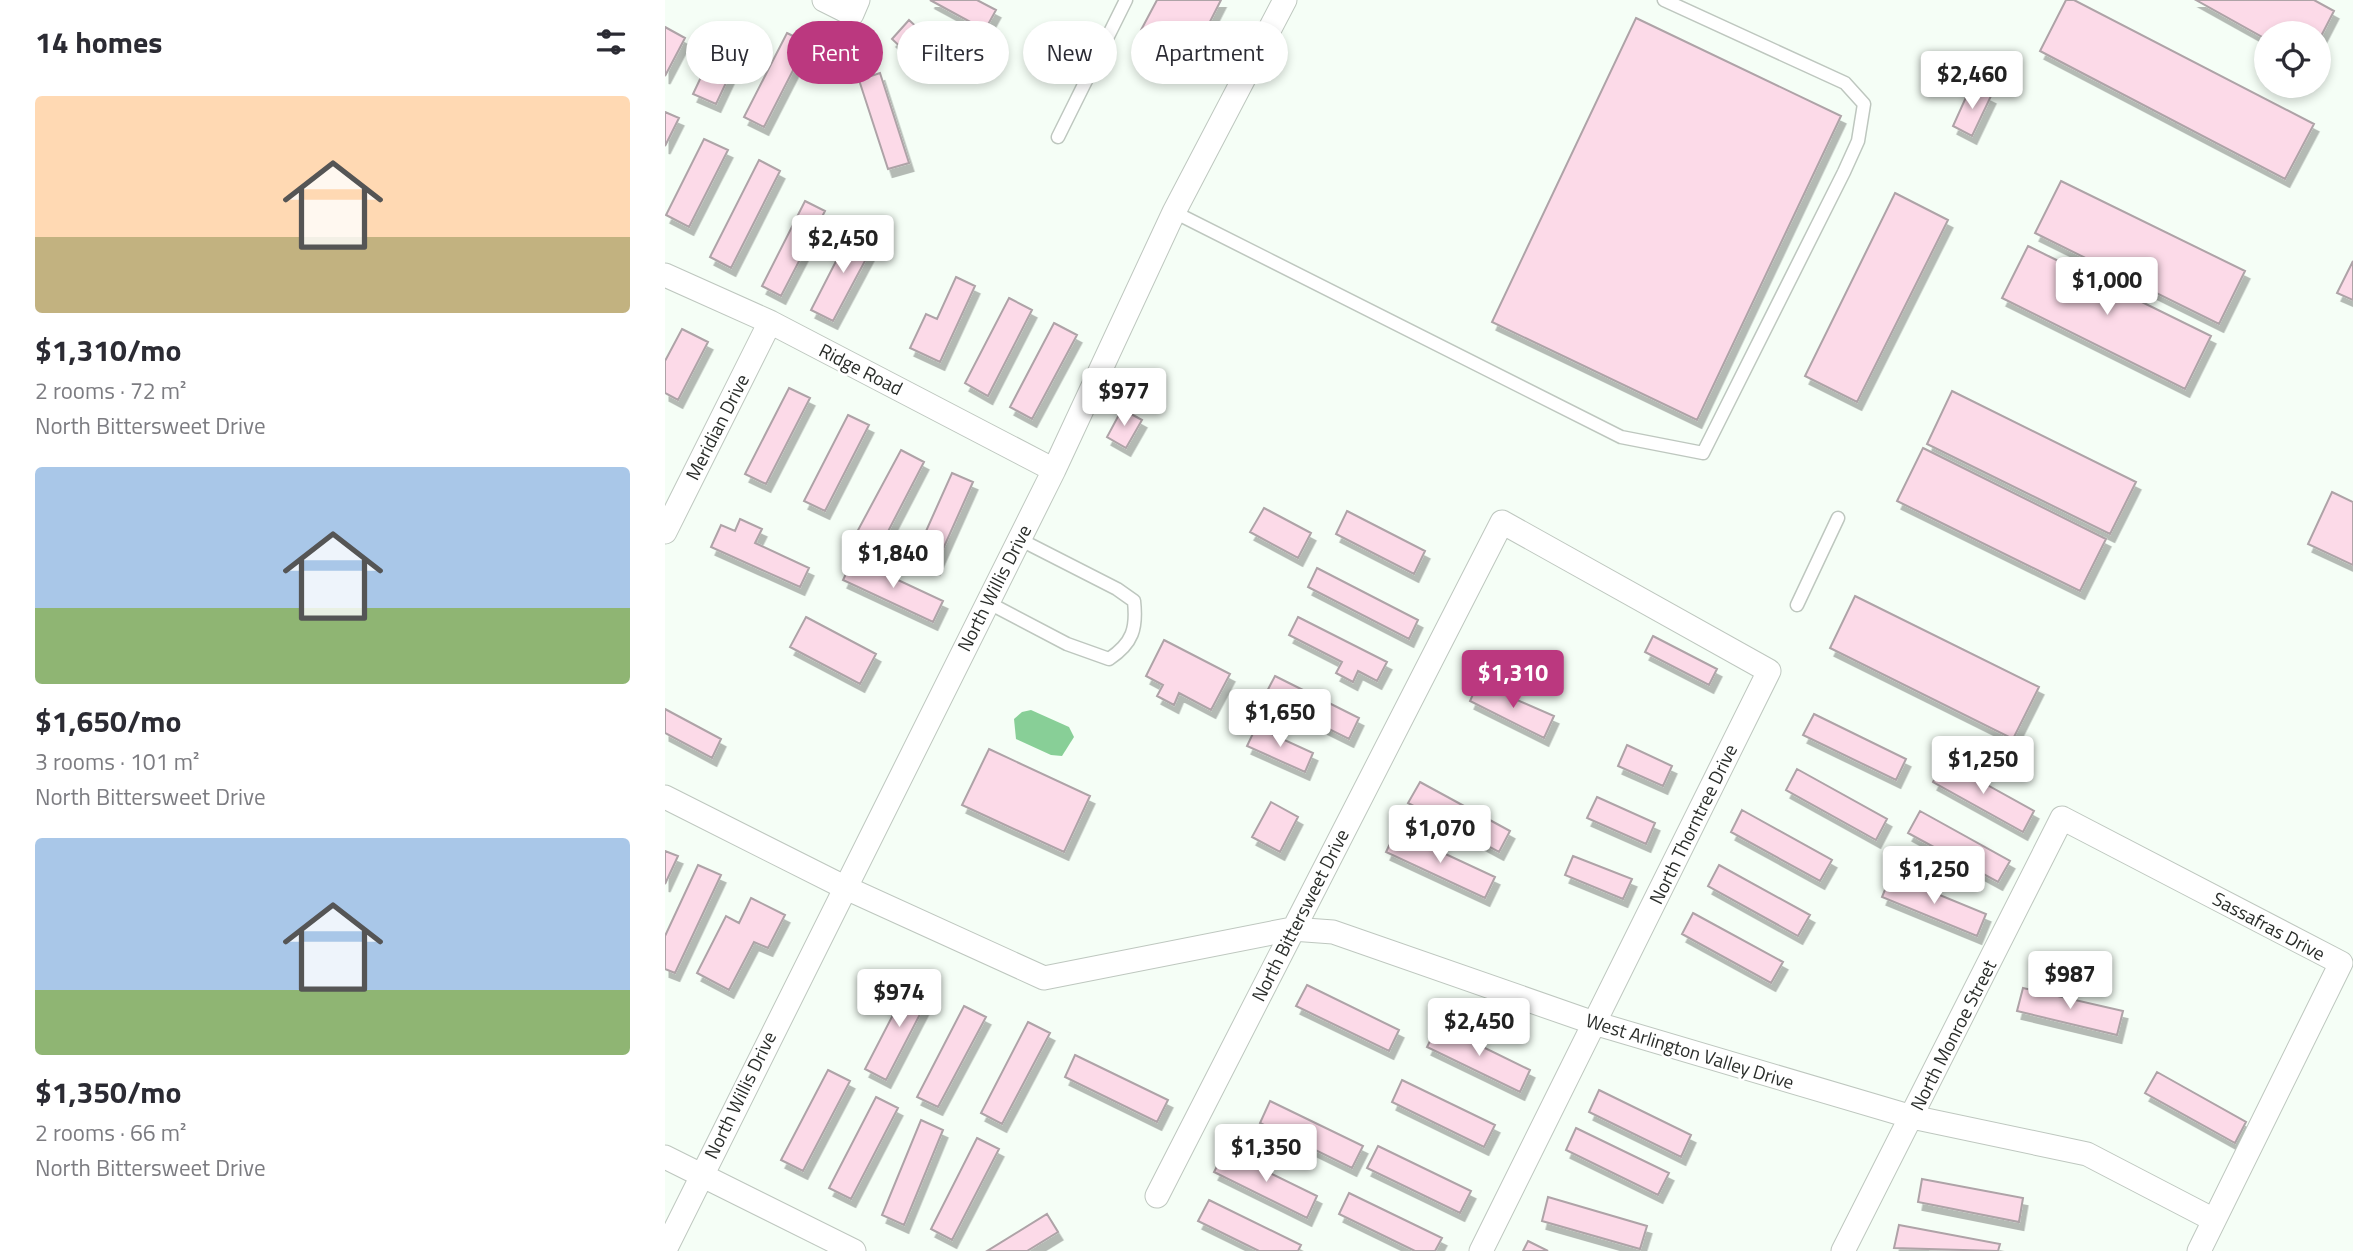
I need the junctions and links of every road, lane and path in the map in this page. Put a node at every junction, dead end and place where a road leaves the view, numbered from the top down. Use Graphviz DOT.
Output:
graph roads {
  1 [pos="824,0"];
  2 [pos="858,0"];
  3 [pos="1126,0"];
  4 [pos="1285,0"];
  5 [pos="1664,0"];
  6 [pos="1058,137"];
  7 [pos="1174,212"];
  8 [pos="665,275"];
  9 [pos="770,322"];
  10 [pos="1053,470"];
  11 [pos="1837,518"];
  12 [pos="1502,522"];
  13 [pos="665,532"];
  14 [pos="1019,539"];
  15 [pos="987,602"];
  16 [pos="1797,605"];
  17 [pos="665,797"];
  18 [pos="2062,818"];
  19 [pos="844,887"];
  20 [pos="1292,929"];
  21 [pos="1594,1023"];
  22 [pos="1912,1117"];
  23 [pos="665,1157"];
  24 [pos="701,1175"];
  25 [pos="1157,1196"];
  26 [pos="2214,1220"];
  27 [pos="665,1250"];
  28 [pos="854,1251"];
  29 [pos="1481,1251"];
  30 [pos="1843,1251"];
  31 [pos="2199,1251"];
  1 -- 2 [label="street"];
  3 -- 6 [label="lane"];
  4 -- 7 [label="street, North Willis Drive"];
  5 -- 7 [label="lane"];
  7 -- 10 [label="street, North Willis Drive"];
  8 -- 9 [label="street, Ridge Road"];
  9 -- 10 [label="street, Ridge Road"];
  9 -- 13 [label="street, Meridian Drive"];
  10 -- 14 [label="street, North Willis Drive"];
  11 -- 16 [label="lane"];
  12 -- 20 [label="street, North Bittersweet Drive"];
  12 -- 21 [label="street, North Thorntree Drive"];
  14 -- 15 [label="street, North Willis Drive"];
  14 -- 15 [label="lane"];
  15 -- 19 [label="street, North Willis Drive"];
  17 -- 19 [label="street, West Arlington Valley Drive"];
  18 -- 22 [label="street, North Monroe Street"];
  18 -- 26 [label="street, Sassafras Drive"];
  19 -- 20 [label="street, West Arlington Valley Drive"];
  19 -- 24 [label="street, North Willis Drive"];
  20 -- 21 [label="street, West Arlington Valley Drive"];
  20 -- 25 [label="street, North Bittersweet Drive"];
  21 -- 22 [label="street, West Arlington Valley Drive"];
  21 -- 29 [label="street, North Thorntree Drive"];
  22 -- 26 [label="street, West Arlington Valley Drive"];
  22 -- 30 [label="street, North Monroe Street"];
  23 -- 24 [label="street"];
  24 -- 27 [label="street, North Willis Drive"];
  24 -- 28 [label="street"];
  26 -- 31 [label="street, Sassafras Drive"];
}
